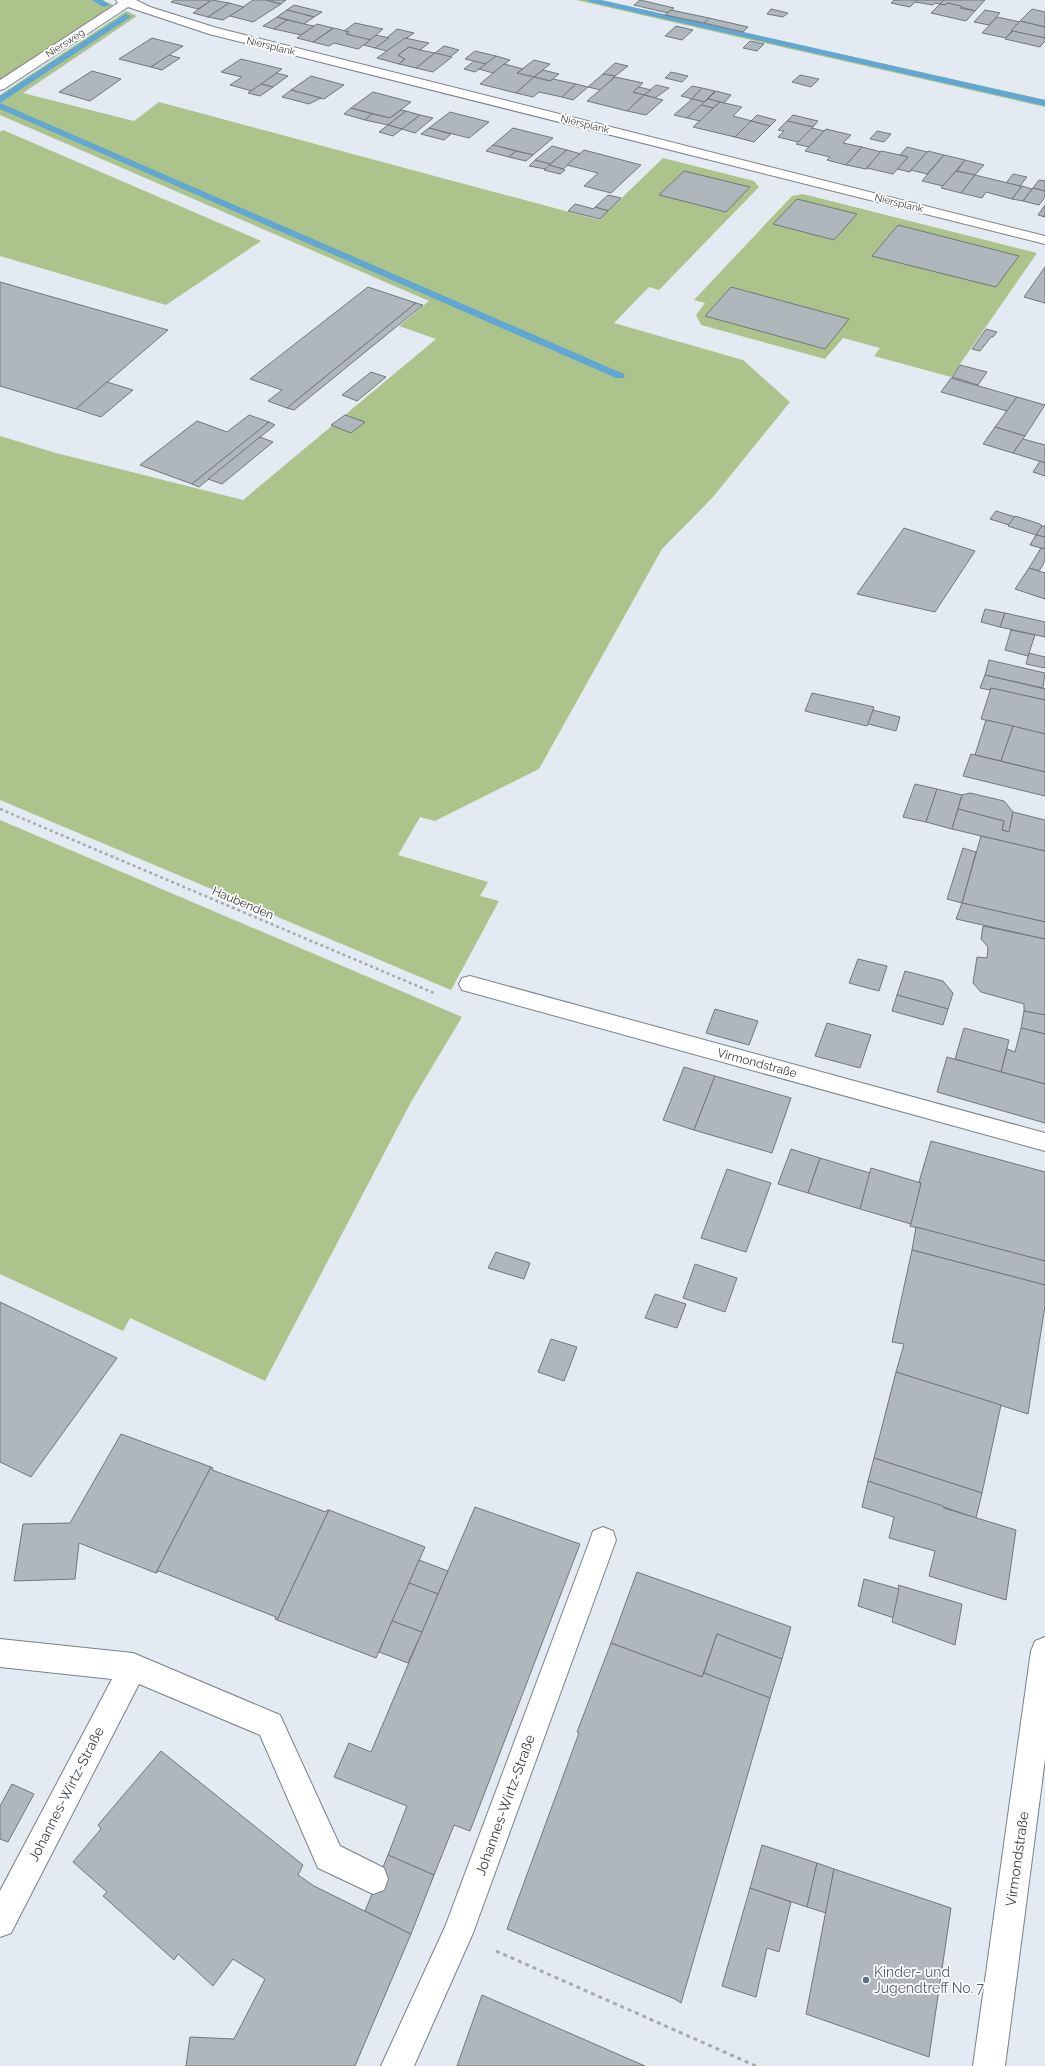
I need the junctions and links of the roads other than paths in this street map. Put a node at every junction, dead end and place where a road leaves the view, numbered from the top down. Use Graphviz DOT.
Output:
graph roads {
  1 [pos="127,1"];
  2 [pos="0,86"];
  3 [pos="1045,240"];
  4 [pos="470,984"];
  5 [pos="1045,1142"];
  6 [pos="604,1540"];
  7 [pos="1045,1651"];
  8 [pos="0,1653"];
  9 [pos="133,1667"];
  10 [pos="373,1879"];
  11 [pos="0,1922"];
  12 [pos="397,2066"];
  13 [pos="989,2066"];
  1 -- 2 [label="street, Niersweg"];
  1 -- 3 [label="street, Niersplank"];
  4 -- 5 [label="street, Virmondstraße"];
  6 -- 12 [label="street, Johannes-Wirtz-Straße"];
  7 -- 13 [label="street, Virmondstraße"];
  8 -- 9 [label="street"];
  9 -- 10 [label="street"];
  9 -- 11 [label="street, Johannes-Wirtz-Straße"];
}
